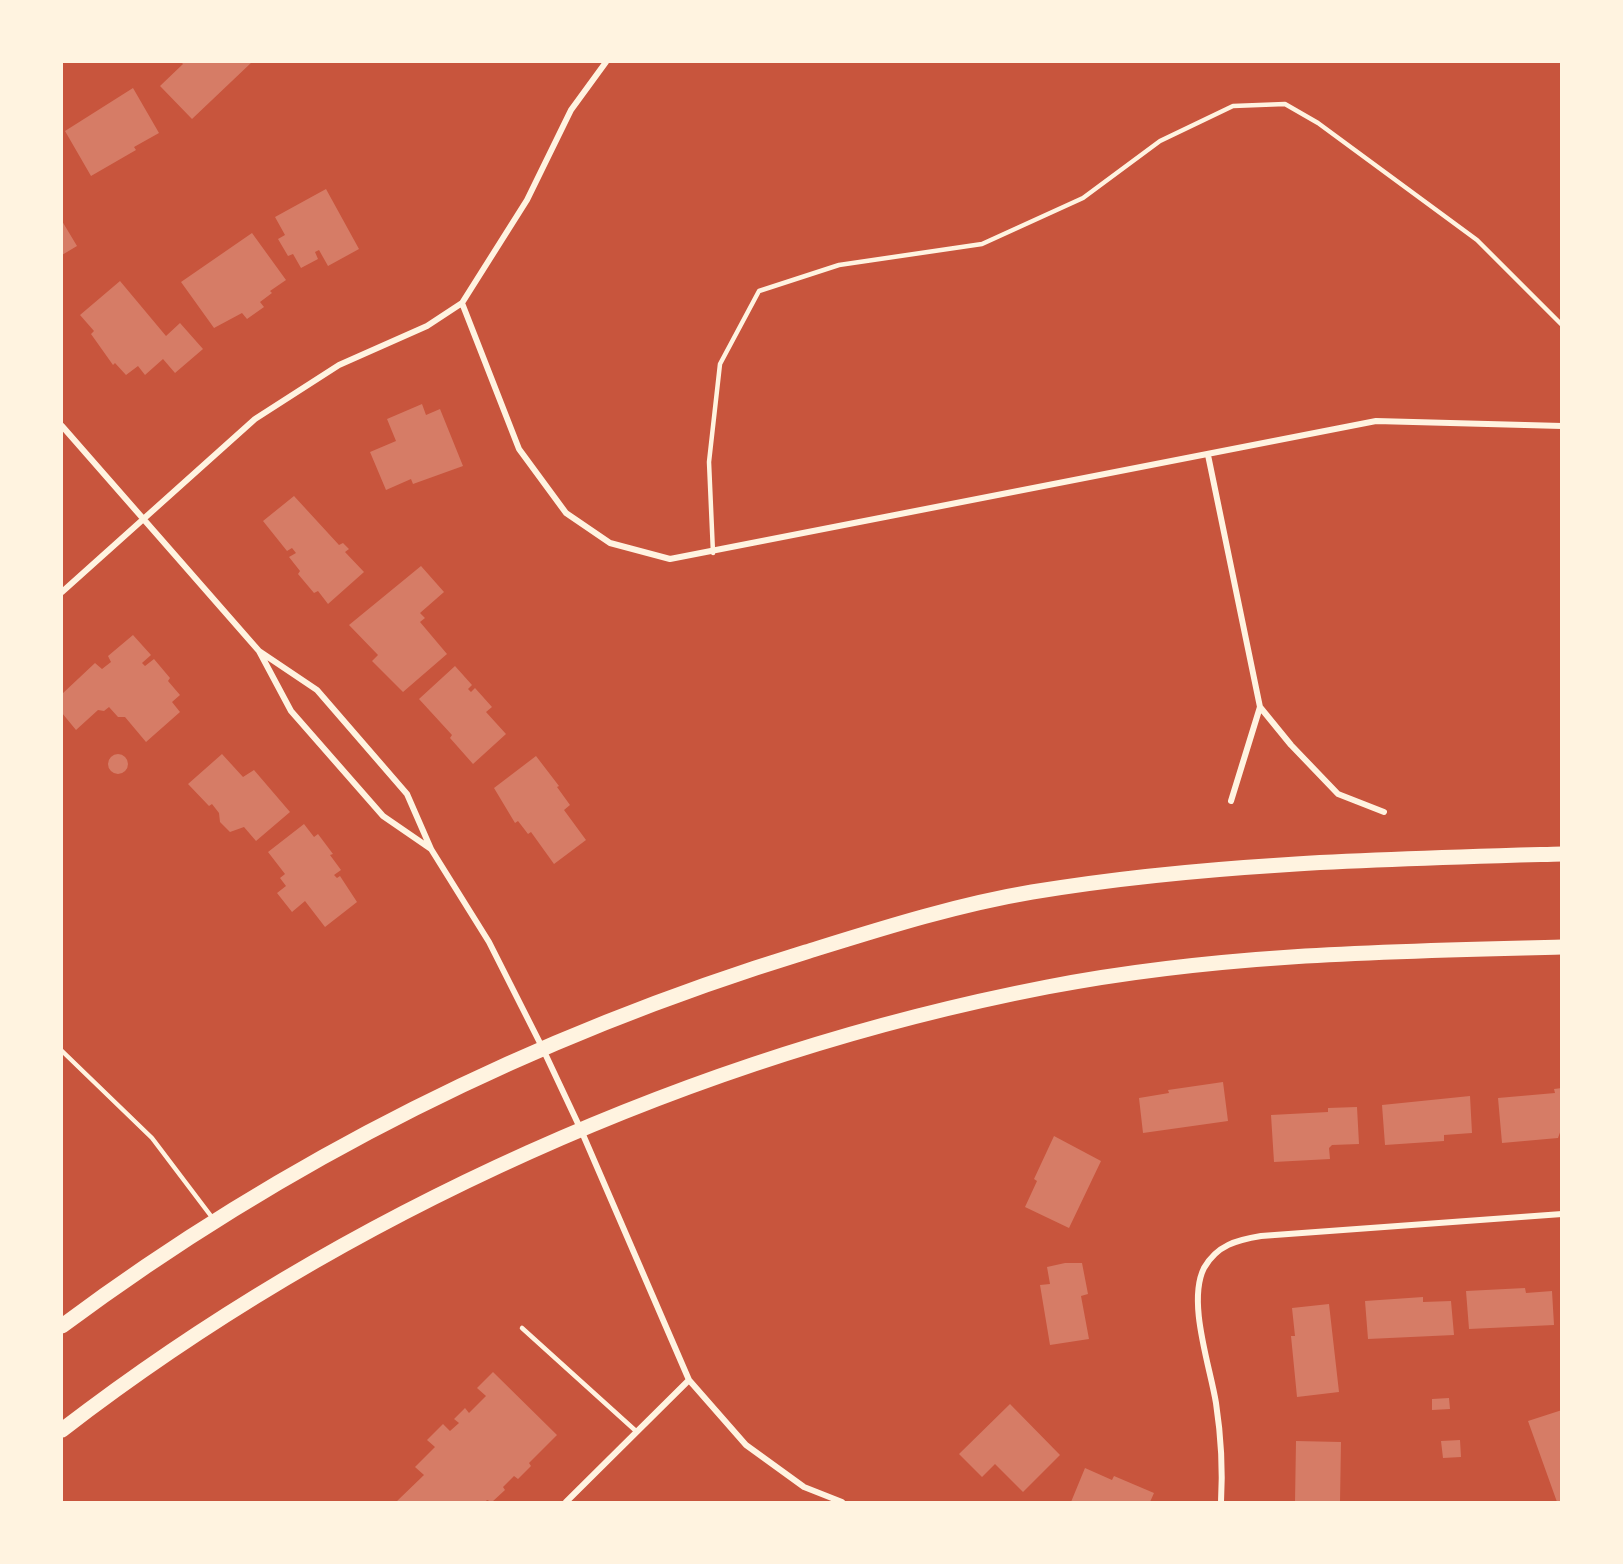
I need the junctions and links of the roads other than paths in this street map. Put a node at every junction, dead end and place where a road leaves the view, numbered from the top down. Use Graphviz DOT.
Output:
graph roads {
  1 [pos="606,62"];
  2 [pos="462,303"];
  3 [pos="1562,325"];
  4 [pos="62,426"];
  5 [pos="1562,426"];
  6 [pos="1208,455"];
  7 [pos="144,518"];
  8 [pos="713,553"];
  9 [pos="62,592"];
  10 [pos="259,651"];
  11 [pos="1260,707"];
  12 [pos="1231,801"];
  13 [pos="1384,812"];
  14 [pos="431,849"];
  15 [pos="1562,854"];
  16 [pos="1562,947"];
  17 [pos="542,1047"];
  18 [pos="62,1051"];
  19 [pos="581,1130"];
  20 [pos="1562,1214"];
  21 [pos="214,1220"];
  22 [pos="62,1326"];
  23 [pos="522,1328"];
  24 [pos="689,1380"];
  25 [pos="62,1430"];
  26 [pos="637,1432"];
  27 [pos="566,1503"];
  28 [pos="842,1503"];
  29 [pos="1221,1503"];
  1 -- 2 [label="street"];
  2 -- 7 [label="street"];
  2 -- 8 [label="street"];
  3 -- 8 [label="lane"];
  4 -- 7 [label="street"];
  5 -- 6 [label="street"];
  6 -- 8 [label="street"];
  6 -- 11 [label="street"];
  7 -- 9 [label="street"];
  7 -- 10 [label="street"];
  10 -- 14 [label="street"];
  10 -- 14 [label="street"];
  11 -- 12 [label="street"];
  11 -- 13 [label="street"];
  14 -- 17 [label="street"];
  15 -- 17 [label="main road"];
  16 -- 19 [label="main road"];
  17 -- 19 [label="street"];
  17 -- 21 [label="main road"];
  18 -- 21 [label="lane"];
  19 -- 24 [label="street"];
  19 -- 25 [label="main road"];
  20 -- 29 [label="street"];
  21 -- 22 [label="main road"];
  23 -- 26 [label="lane"];
  24 -- 26 [label="street"];
  24 -- 28 [label="street"];
  26 -- 27 [label="street"];
}
